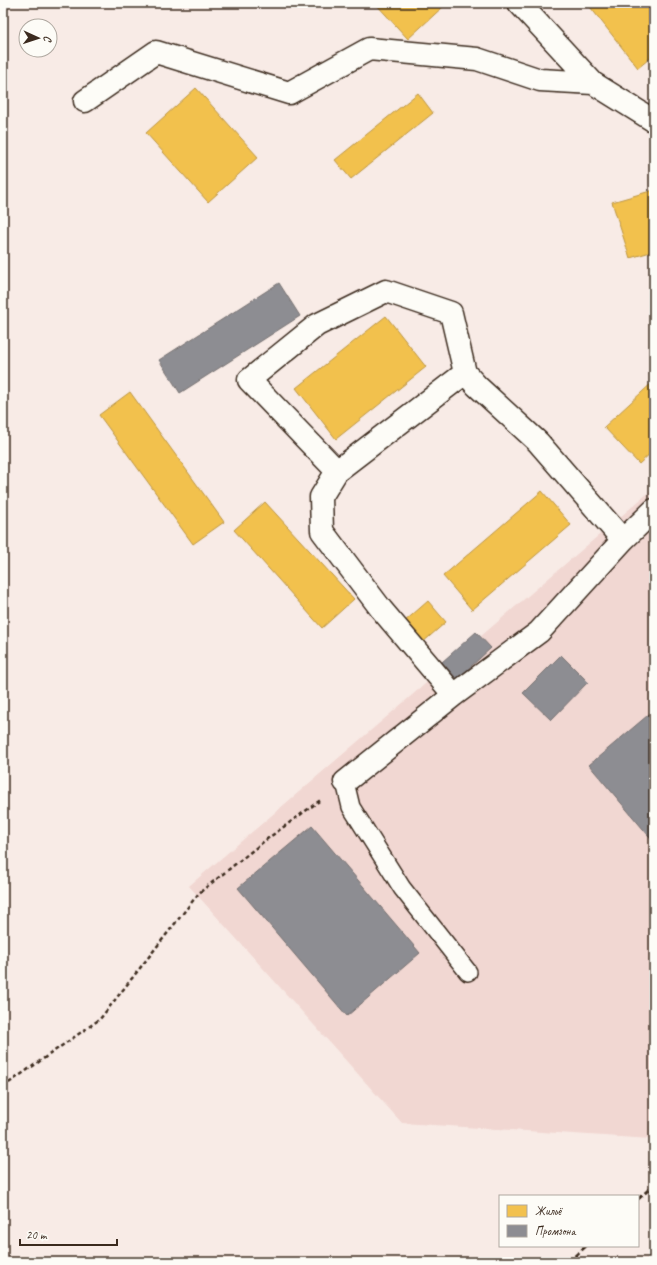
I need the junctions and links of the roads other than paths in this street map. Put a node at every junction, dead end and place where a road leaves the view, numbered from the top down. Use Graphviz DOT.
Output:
graph roads {
  1 [pos="523,4"];
  2 [pos="593,83"];
  3 [pos="84,101"];
  4 [pos="654,121"];
  5 [pos="465,373"];
  6 [pos="337,470"];
  7 [pos="654,510"];
  8 [pos="624,540"];
  9 [pos="454,694"];
  10 [pos="345,782"];
  11 [pos="468,972"];
  1 -- 2 [label="street"];
  2 -- 3 [label="street"];
  2 -- 4 [label="street"];
  5 -- 6 [label="street"];
  5 -- 6 [label="street"];
  5 -- 8 [label="street"];
  6 -- 9 [label="street"];
  7 -- 8 [label="street"];
  8 -- 9 [label="street"];
  9 -- 10 [label="street"];
  10 -- 11 [label="lane"];
}
